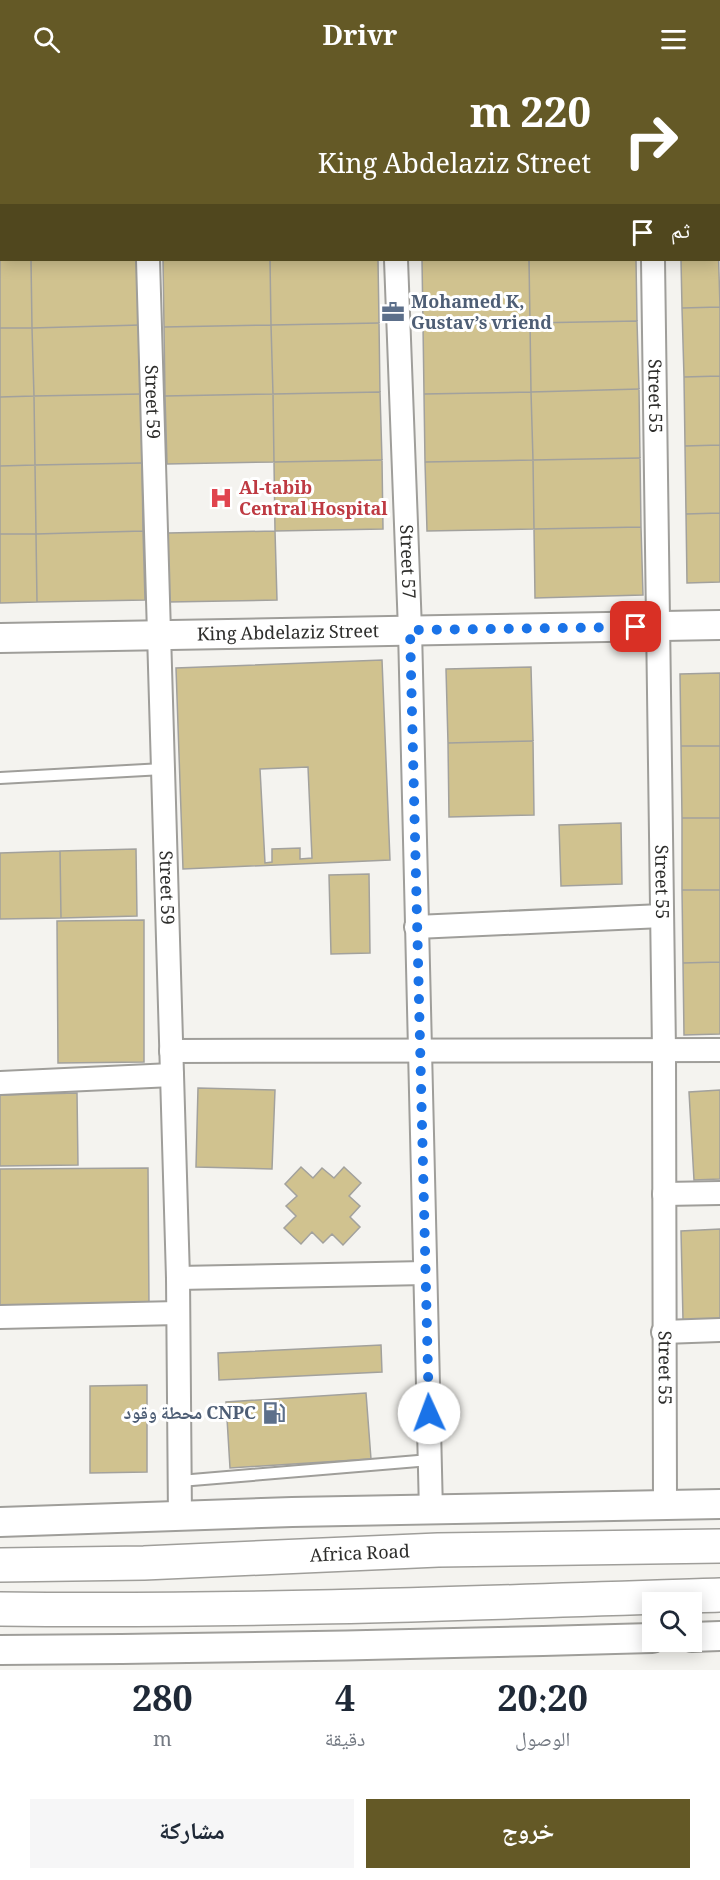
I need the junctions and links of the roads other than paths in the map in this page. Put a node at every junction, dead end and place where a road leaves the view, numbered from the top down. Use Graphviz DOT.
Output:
graph roads {
  1 [pos="148,261"];
  2 [pos="396,261"];
  3 [pos="653,261"];
  4 [pos="720,625"];
  5 [pos="659,627"];
  6 [pos="410,630"];
  7 [pos="160,634"];
  8 [pos="0,638"];
  9 [pos="163,769"];
  10 [pos="0,778"];
  11 [pos="662,916"];
  12 [pos="416,927"];
  13 [pos="418,1050"];
  14 [pos="720,1050"];
  15 [pos="171,1051"];
  16 [pos="664,1051"];
  17 [pos="172,1075"];
  18 [pos="0,1083"];
  19 [pos="720,1193"];
  20 [pos="664,1194"];
  21 [pos="425,1273"];
  22 [pos="178,1278"];
  23 [pos="178,1313"];
  24 [pos="0,1317"];
  25 [pos="720,1330"];
  26 [pos="663,1332"];
  27 [pos="431,1460"];
  28 [pos="180,1481"];
  29 [pos="720,1504"];
  30 [pos="665,1506"];
  31 [pos="431,1512"];
  32 [pos="180,1518"];
  33 [pos="2,1519"];
  34 [pos="720,1546"];
  35 [pos="0,1565"];
  36 [pos="720,1595"];
  37 [pos="0,1609"];
  38 [pos="702,1636"];
  39 [pos="720,1636"];
  40 [pos="642,1638"];
  41 [pos="389,1646"];
  42 [pos="173,1649"];
  43 [pos="0,1650"];
  44 [pos="241,1670"];
  45 [pos="357,1670"];
  1 -- 7 [label="street, Street 59"];
  2 -- 6 [label="street, Street 57"];
  3 -- 5 [label="street, Street 55"];
  4 -- 5 [label="street, King Abdelaziz Street"];
  5 -- 6 [label="street, King Abdelaziz Street"];
  5 -- 11 [label="street, Street 55"];
  6 -- 7 [label="street, King Abdelaziz Street"];
  6 -- 12 [label="street, Street 57"];
  7 -- 8 [label="street, King Abdelaziz Street"];
  7 -- 9 [label="street, Street 59"];
  9 -- 10 [label="lane"];
  9 -- 15 [label="street, Street 59"];
  11 -- 12 [label="street"];
  11 -- 16 [label="street, Street 55"];
  12 -- 13 [label="street, Street 57"];
  13 -- 15 [label="street"];
  13 -- 16 [label="street"];
  13 -- 21 [label="street, Street 57"];
  14 -- 16 [label="street"];
  15 -- 17 [label="street, Street 59"];
  16 -- 20 [label="street, Street 55"];
  17 -- 18 [label="street"];
  17 -- 22 [label="street, Street 59"];
  19 -- 20 [label="street"];
  20 -- 26 [label="street, Street 55"];
  21 -- 22 [label="street"];
  21 -- 27 [label="street, Street 57"];
  22 -- 23 [label="street, Street 59"];
  23 -- 24 [label="street"];
  23 -- 28 [label="street, Street 59"];
  25 -- 26 [label="street"];
  26 -- 30 [label="street, Street 55"];
  27 -- 28 [label="lane"];
  27 -- 31 [label="street, Street 57"];
  28 -- 32 [label="street, Street 59"];
  29 -- 30 [label="street"];
  30 -- 31 [label="street"];
  31 -- 32 [label="street"];
  32 -- 33 [label="street"];
  34 -- 35 [label="highway, Africa Road"];
  36 -- 37 [label="highway"];
  38 -- 39 [label="street"];
  40 -- 41 [label="street"];
  41 -- 42 [label="street"];
  41 -- 45 [label="street"];
  42 -- 43 [label="street"];
  42 -- 44 [label="street"];
}
